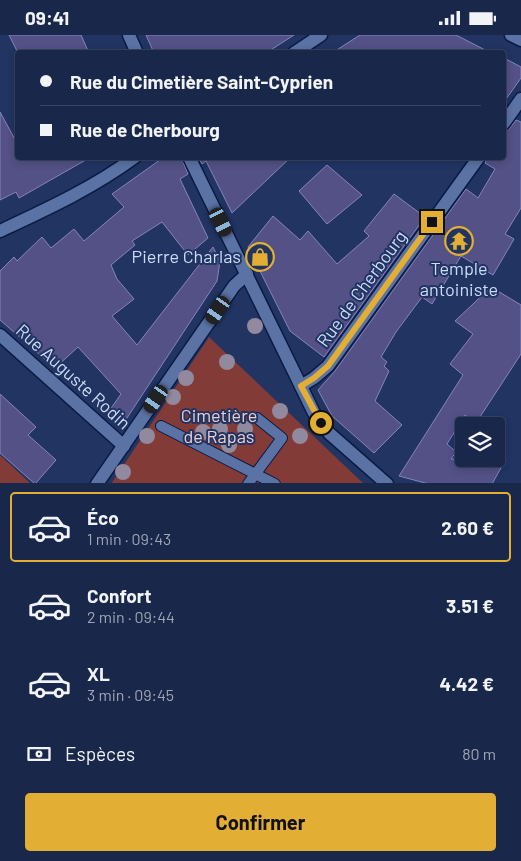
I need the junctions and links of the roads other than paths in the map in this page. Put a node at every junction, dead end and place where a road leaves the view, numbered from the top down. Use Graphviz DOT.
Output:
graph roads {
  1 [pos="129,35"];
  2 [pos="321,35"];
  3 [pos="511,35"];
  4 [pos="521,40"];
  5 [pos="136,50"];
  6 [pos="298,50"];
  7 [pos="521,99"];
  8 [pos="506,120"];
  9 [pos="131,160"];
  10 [pos="190,160"];
  11 [pos="477,160"];
  12 [pos="0,231"];
  13 [pos="247,274"];
  14 [pos="0,335"];
  15 [pos="301,386"];
  16 [pos="257,418"];
  17 [pos="162,426"];
  18 [pos="124,446"];
  19 [pos="256,474"];
  20 [pos="97,483"];
  21 [pos="248,483"];
  22 [pos="275,483"];
  23 [pos="387,483"];
  1 -- 5 [label="street"];
  2 -- 6 [label="street"];
  3 -- 4 [label="street"];
  7 -- 8 [label="street"];
  9 -- 12 [label="street"];
  10 -- 13 [label="street"];
  11 -- 15 [label="street, Rue de Cherbourg"];
  13 -- 15 [label="street"];
  13 -- 18 [label="street"];
  14 -- 18 [label="street, Rue Auguste Rodin"];
  15 -- 23 [label="street"];
  16 -- 19 [label="lane"];
  17 -- 19 [label="lane"];
  18 -- 20 [label="street"];
  19 -- 21 [label="lane"];
  19 -- 22 [label="lane"];
}
